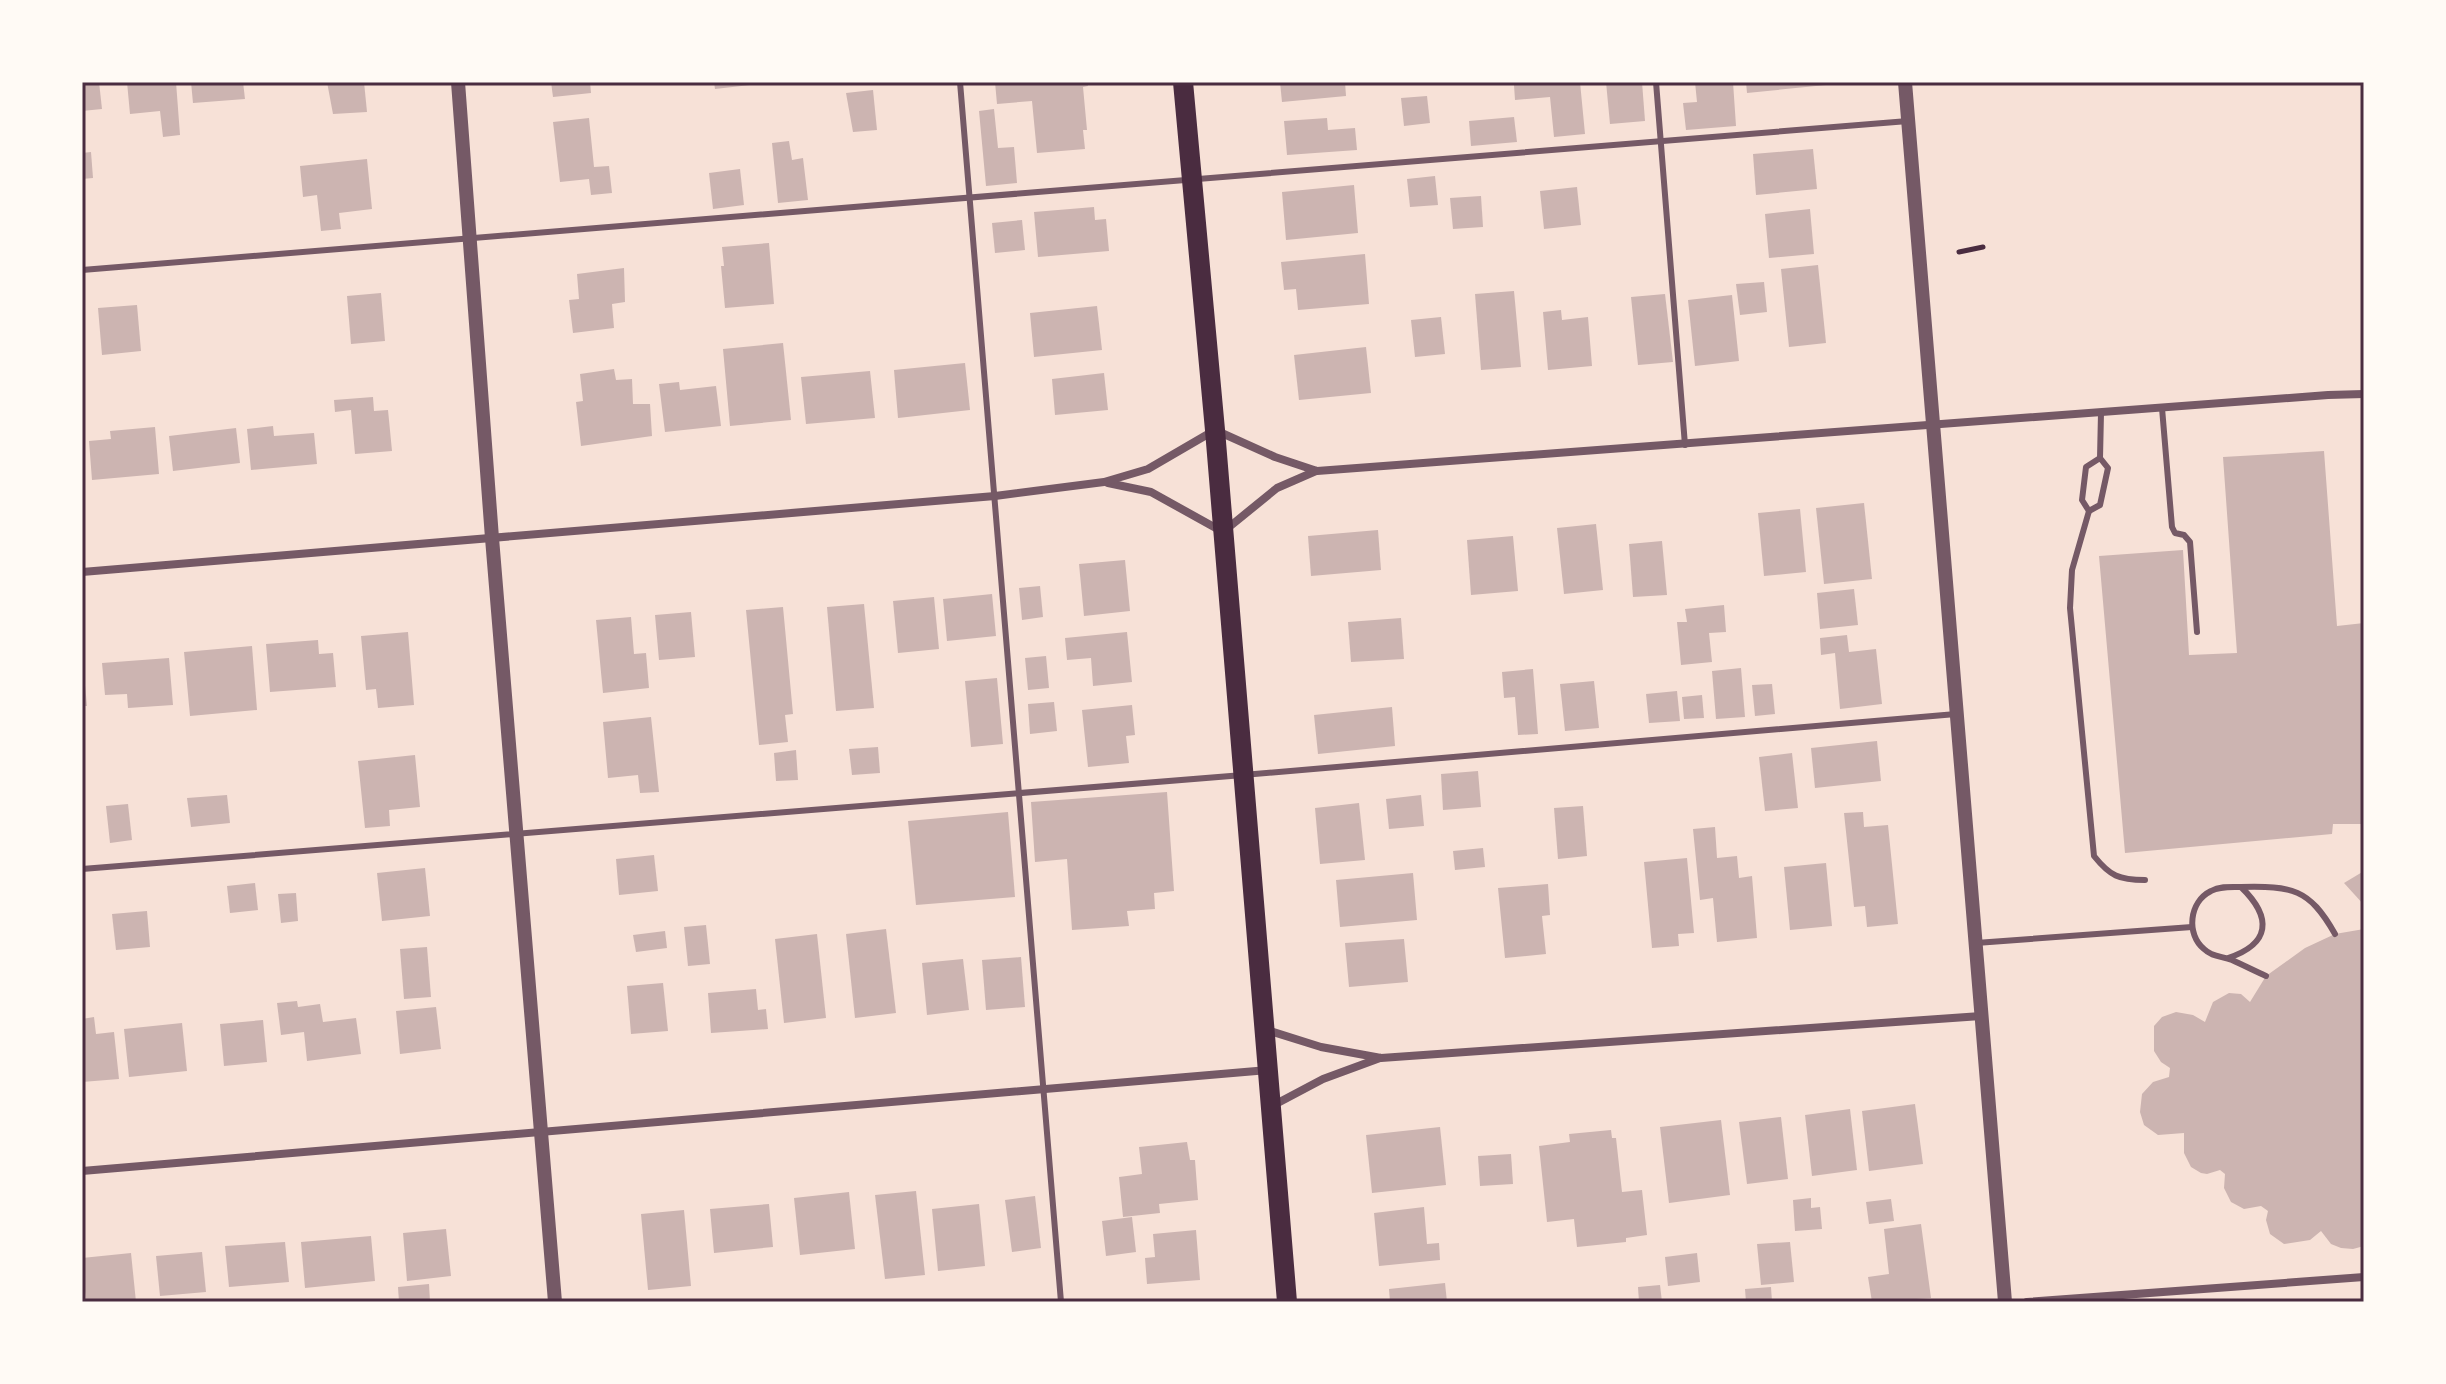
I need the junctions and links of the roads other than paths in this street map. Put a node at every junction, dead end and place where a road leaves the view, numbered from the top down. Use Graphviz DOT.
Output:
graph roads {
  1 [pos="458,82"];
  2 [pos="960,82"];
  3 [pos="1183,82"];
  4 [pos="1656,82"];
  5 [pos="1905,82"];
  6 [pos="1908,121"];
  7 [pos="1661,141"];
  8 [pos="1193,179"];
  9 [pos="971,198"];
  10 [pos="470,239"];
  11 [pos="82,270"];
  12 [pos="2364,394"];
  13 [pos="2162,408"];
  14 [pos="2101,413"];
  15 [pos="1933,424"];
  16 [pos="1215,430"];
  17 [pos="1685,445"];
  18 [pos="2100,458"];
  19 [pos="1317,471"];
  20 [pos="1104,482"];
  21 [pos="995,496"];
  22 [pos="2089,511"];
  23 [pos="1223,532"];
  24 [pos="492,538"];
  25 [pos="82,572"];
  26 [pos="2197,632"];
  27 [pos="1957,714"];
  28 [pos="1243,775"];
  29 [pos="1021,793"];
  30 [pos="518,833"];
  31 [pos="82,869"];
  32 [pos="2145,880"];
  33 [pos="2241,887"];
  34 [pos="2192,927"];
  35 [pos="2335,934"];
  36 [pos="1975,943"];
  37 [pos="2228,958"];
  38 [pos="2266,976"];
  39 [pos="1981,1016"];
  40 [pos="1264,1029"];
  41 [pos="1381,1058"];
  42 [pos="1268,1070"];
  43 [pos="1045,1089"];
  44 [pos="1271,1107"];
  45 [pos="542,1130"];
  46 [pos="82,1171"];
  47 [pos="2364,1277"];
  48 [pos="555,1302"];
  49 [pos="1061,1302"];
  50 [pos="1287,1302"];
  51 [pos="2005,1302"];
  52 [pos="2027,1302"];
  1 -- 10 [label="street"];
  2 -- 9 [label="lane"];
  3 -- 8 [label="main road"];
  4 -- 7 [label="lane"];
  5 -- 6 [label="street"];
  6 -- 7 [label="lane"];
  6 -- 15 [label="street"];
  7 -- 8 [label="lane"];
  7 -- 17 [label="lane"];
  8 -- 9 [label="lane"];
  8 -- 16 [label="main road"];
  9 -- 10 [label="lane"];
  9 -- 21 [label="lane"];
  10 -- 11 [label="lane"];
  10 -- 24 [label="street"];
  12 -- 13 [label="street"];
  13 -- 14 [label="street"];
  13 -- 26 [label="lane"];
  14 -- 15 [label="street"];
  14 -- 18 [label="lane"];
  15 -- 17 [label="street"];
  15 -- 27 [label="street"];
  16 -- 19 [label="street"];
  16 -- 20 [label="street"];
  16 -- 23 [label="main road"];
  17 -- 19 [label="street"];
  18 -- 22 [label="lane"];
  18 -- 22 [label="lane"];
  19 -- 23 [label="street"];
  20 -- 21 [label="street"];
  20 -- 23 [label="street"];
  21 -- 24 [label="street"];
  21 -- 29 [label="lane"];
  22 -- 32 [label="lane"];
  23 -- 28 [label="main road"];
  24 -- 25 [label="street"];
  24 -- 30 [label="street"];
  27 -- 28 [label="lane"];
  27 -- 36 [label="street"];
  28 -- 29 [label="lane"];
  28 -- 40 [label="main road"];
  29 -- 30 [label="lane"];
  29 -- 43 [label="lane"];
  30 -- 31 [label="lane"];
  30 -- 45 [label="street"];
  33 -- 34 [label="lane"];
  33 -- 35 [label="lane"];
  33 -- 37 [label="lane"];
  34 -- 36 [label="lane"];
  34 -- 37 [label="lane"];
  36 -- 39 [label="street"];
  37 -- 38 [label="lane"];
  39 -- 41 [label="street"];
  39 -- 51 [label="street"];
  40 -- 41 [label="street"];
  40 -- 42 [label="main road"];
  41 -- 44 [label="street"];
  42 -- 43 [label="street"];
  42 -- 44 [label="main road"];
  43 -- 45 [label="street"];
  43 -- 49 [label="lane"];
  44 -- 50 [label="main road"];
  45 -- 46 [label="street"];
  45 -- 48 [label="street"];
  47 -- 52 [label="street"];
}
